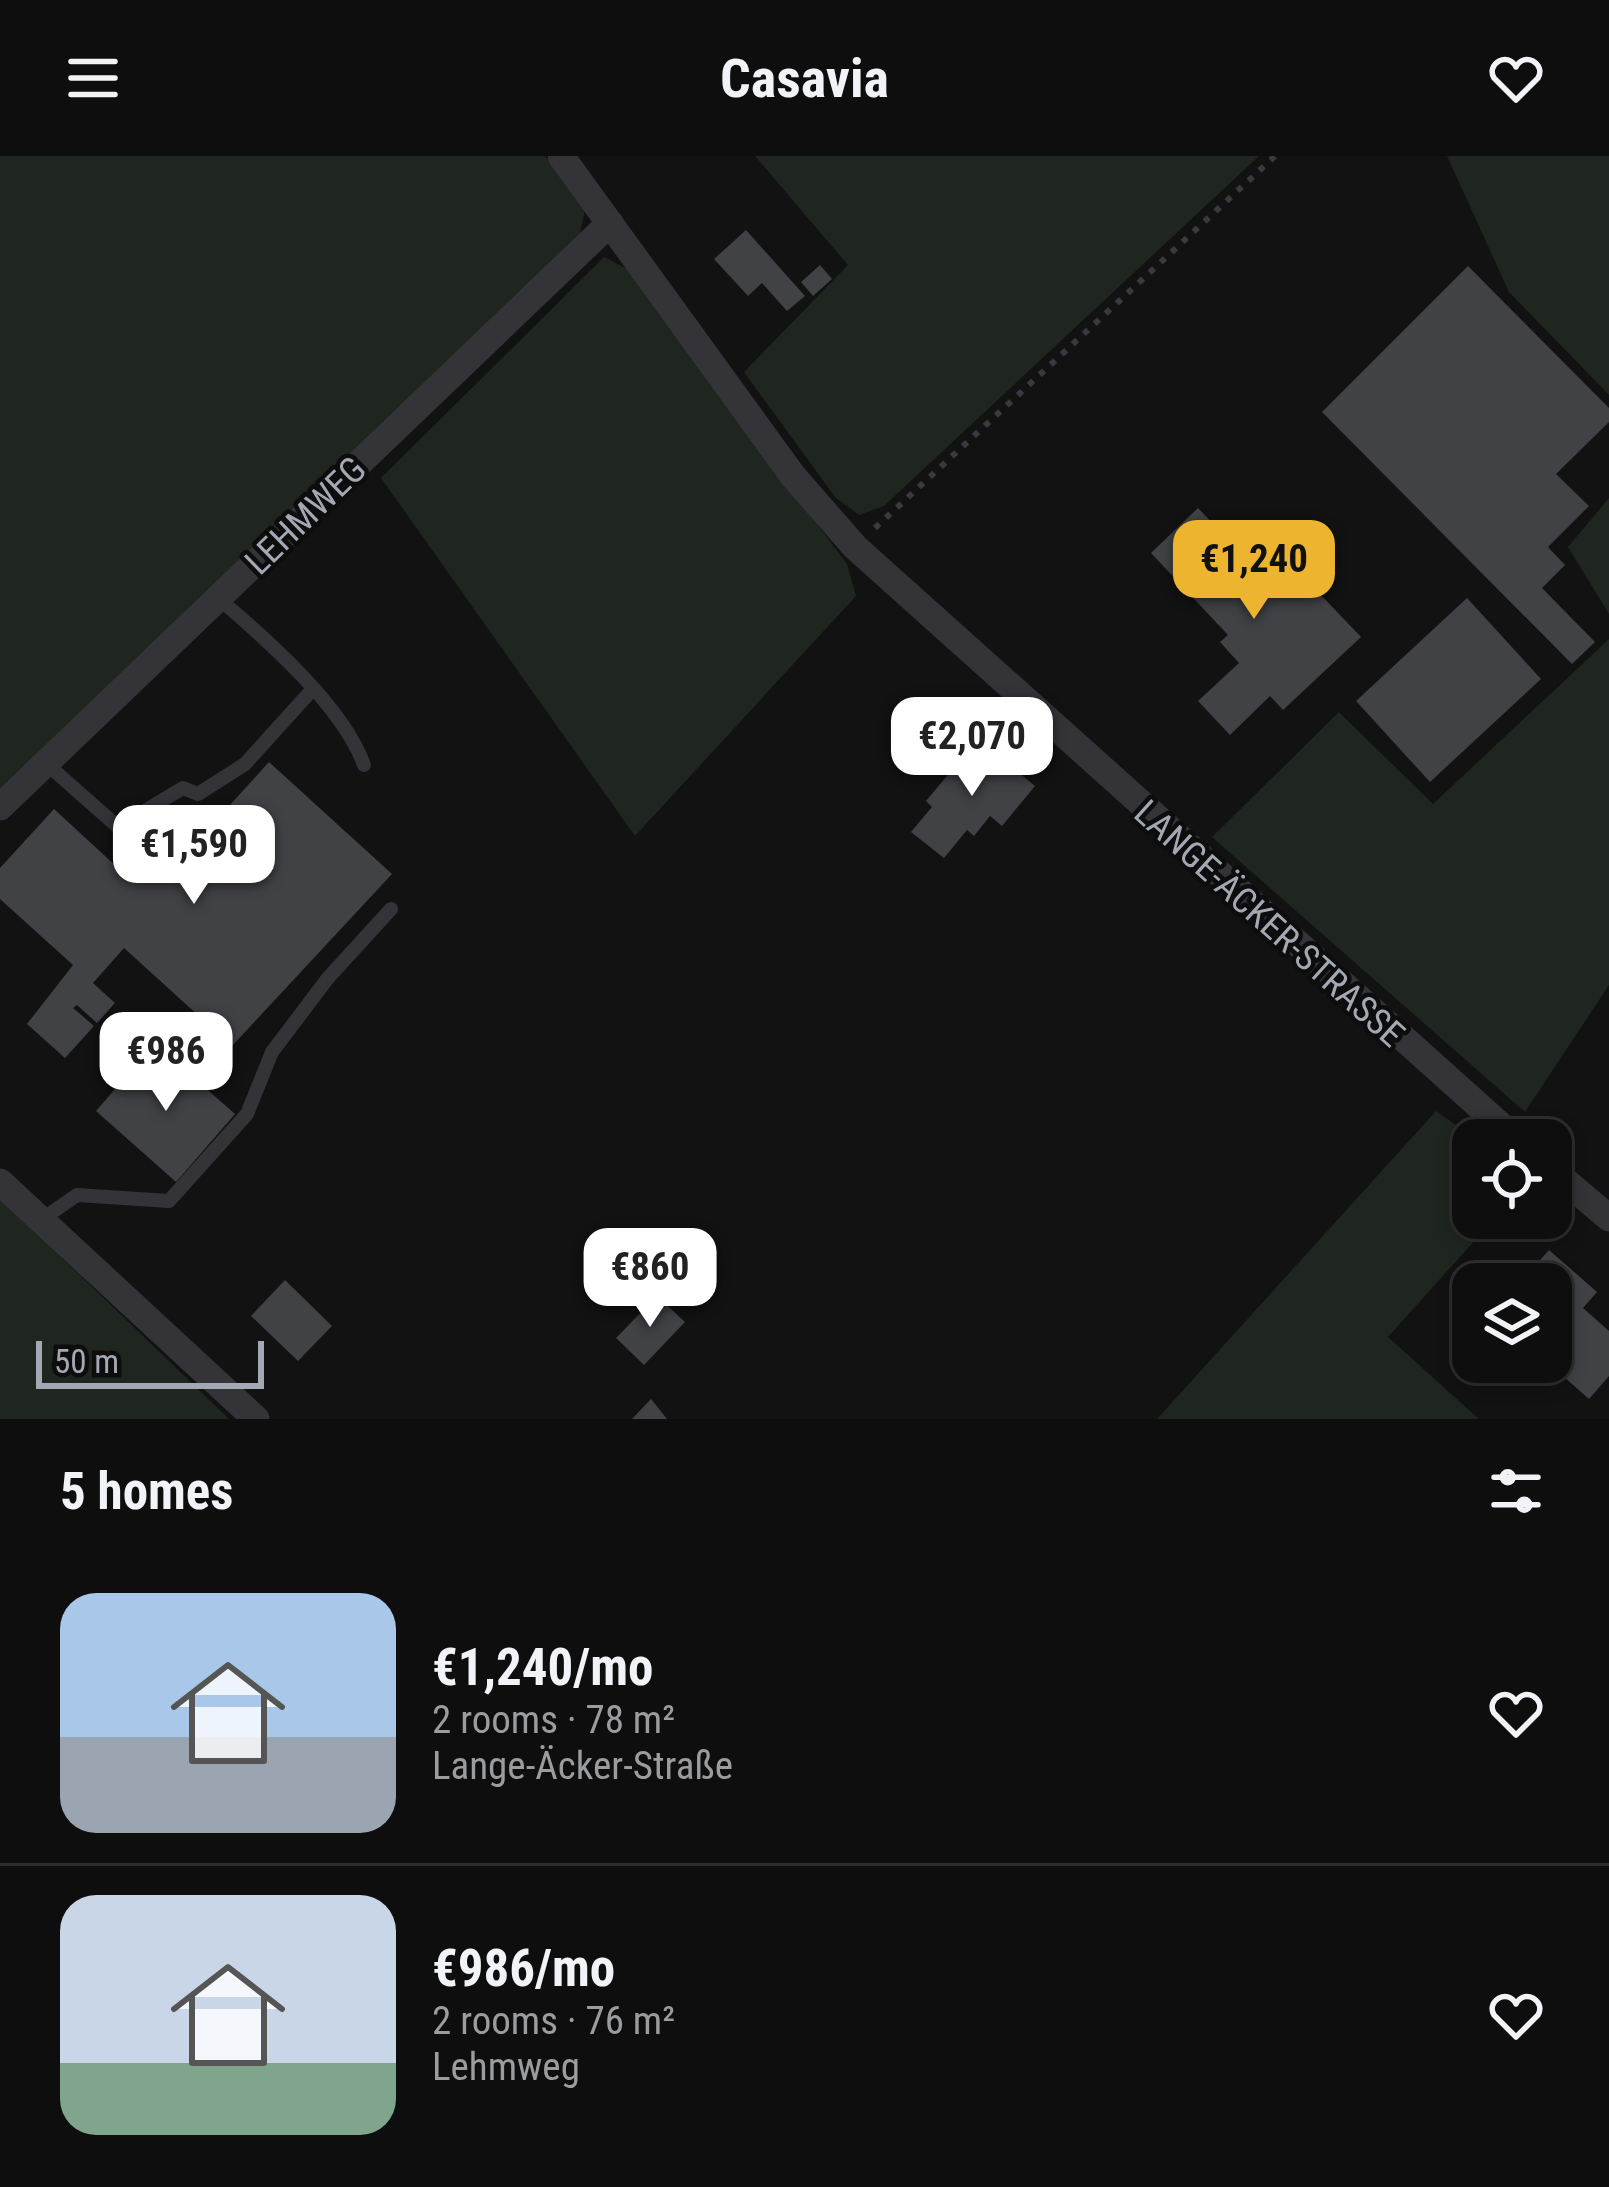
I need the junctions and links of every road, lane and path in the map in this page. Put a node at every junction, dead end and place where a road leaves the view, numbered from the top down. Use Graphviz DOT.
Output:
graph roads {
  1 [pos="561,156"];
  2 [pos="1275,156"];
  3 [pos="610,223"];
  4 [pos="855,547"];
  5 [pos="218,598"];
  6 [pos="311,691"];
  7 [pos="364,765"];
  8 [pos="49,766"];
  9 [pos="0,807"];
  10 [pos="391,909"];
  11 [pos="1494,1119"];
  12 [pos="0,1182"];
  13 [pos="1572,1187"];
  14 [pos="1609,1218"];
  15 [pos="41,1220"];
  16 [pos="256,1419"];
  1 -- 3 [label="street, LANGE-ÄCKER-STRASSE"];
  2 -- 4 [label="path"];
  3 -- 4 [label="street, LANGE-ÄCKER-STRASSE"];
  3 -- 5 [label="street, LEHMWEG"];
  4 -- 11 [label="street, LANGE-ÄCKER-STRASSE"];
  5 -- 6 [label="lane"];
  5 -- 8 [label="street, LEHMWEG"];
  6 -- 7 [label="lane"];
  6 -- 8 [label="lane"];
  8 -- 9 [label="street, LEHMWEG"];
  10 -- 15 [label="lane"];
  12 -- 15 [label="street"];
  13 -- 14 [label="street"];
  15 -- 16 [label="street"];
}
